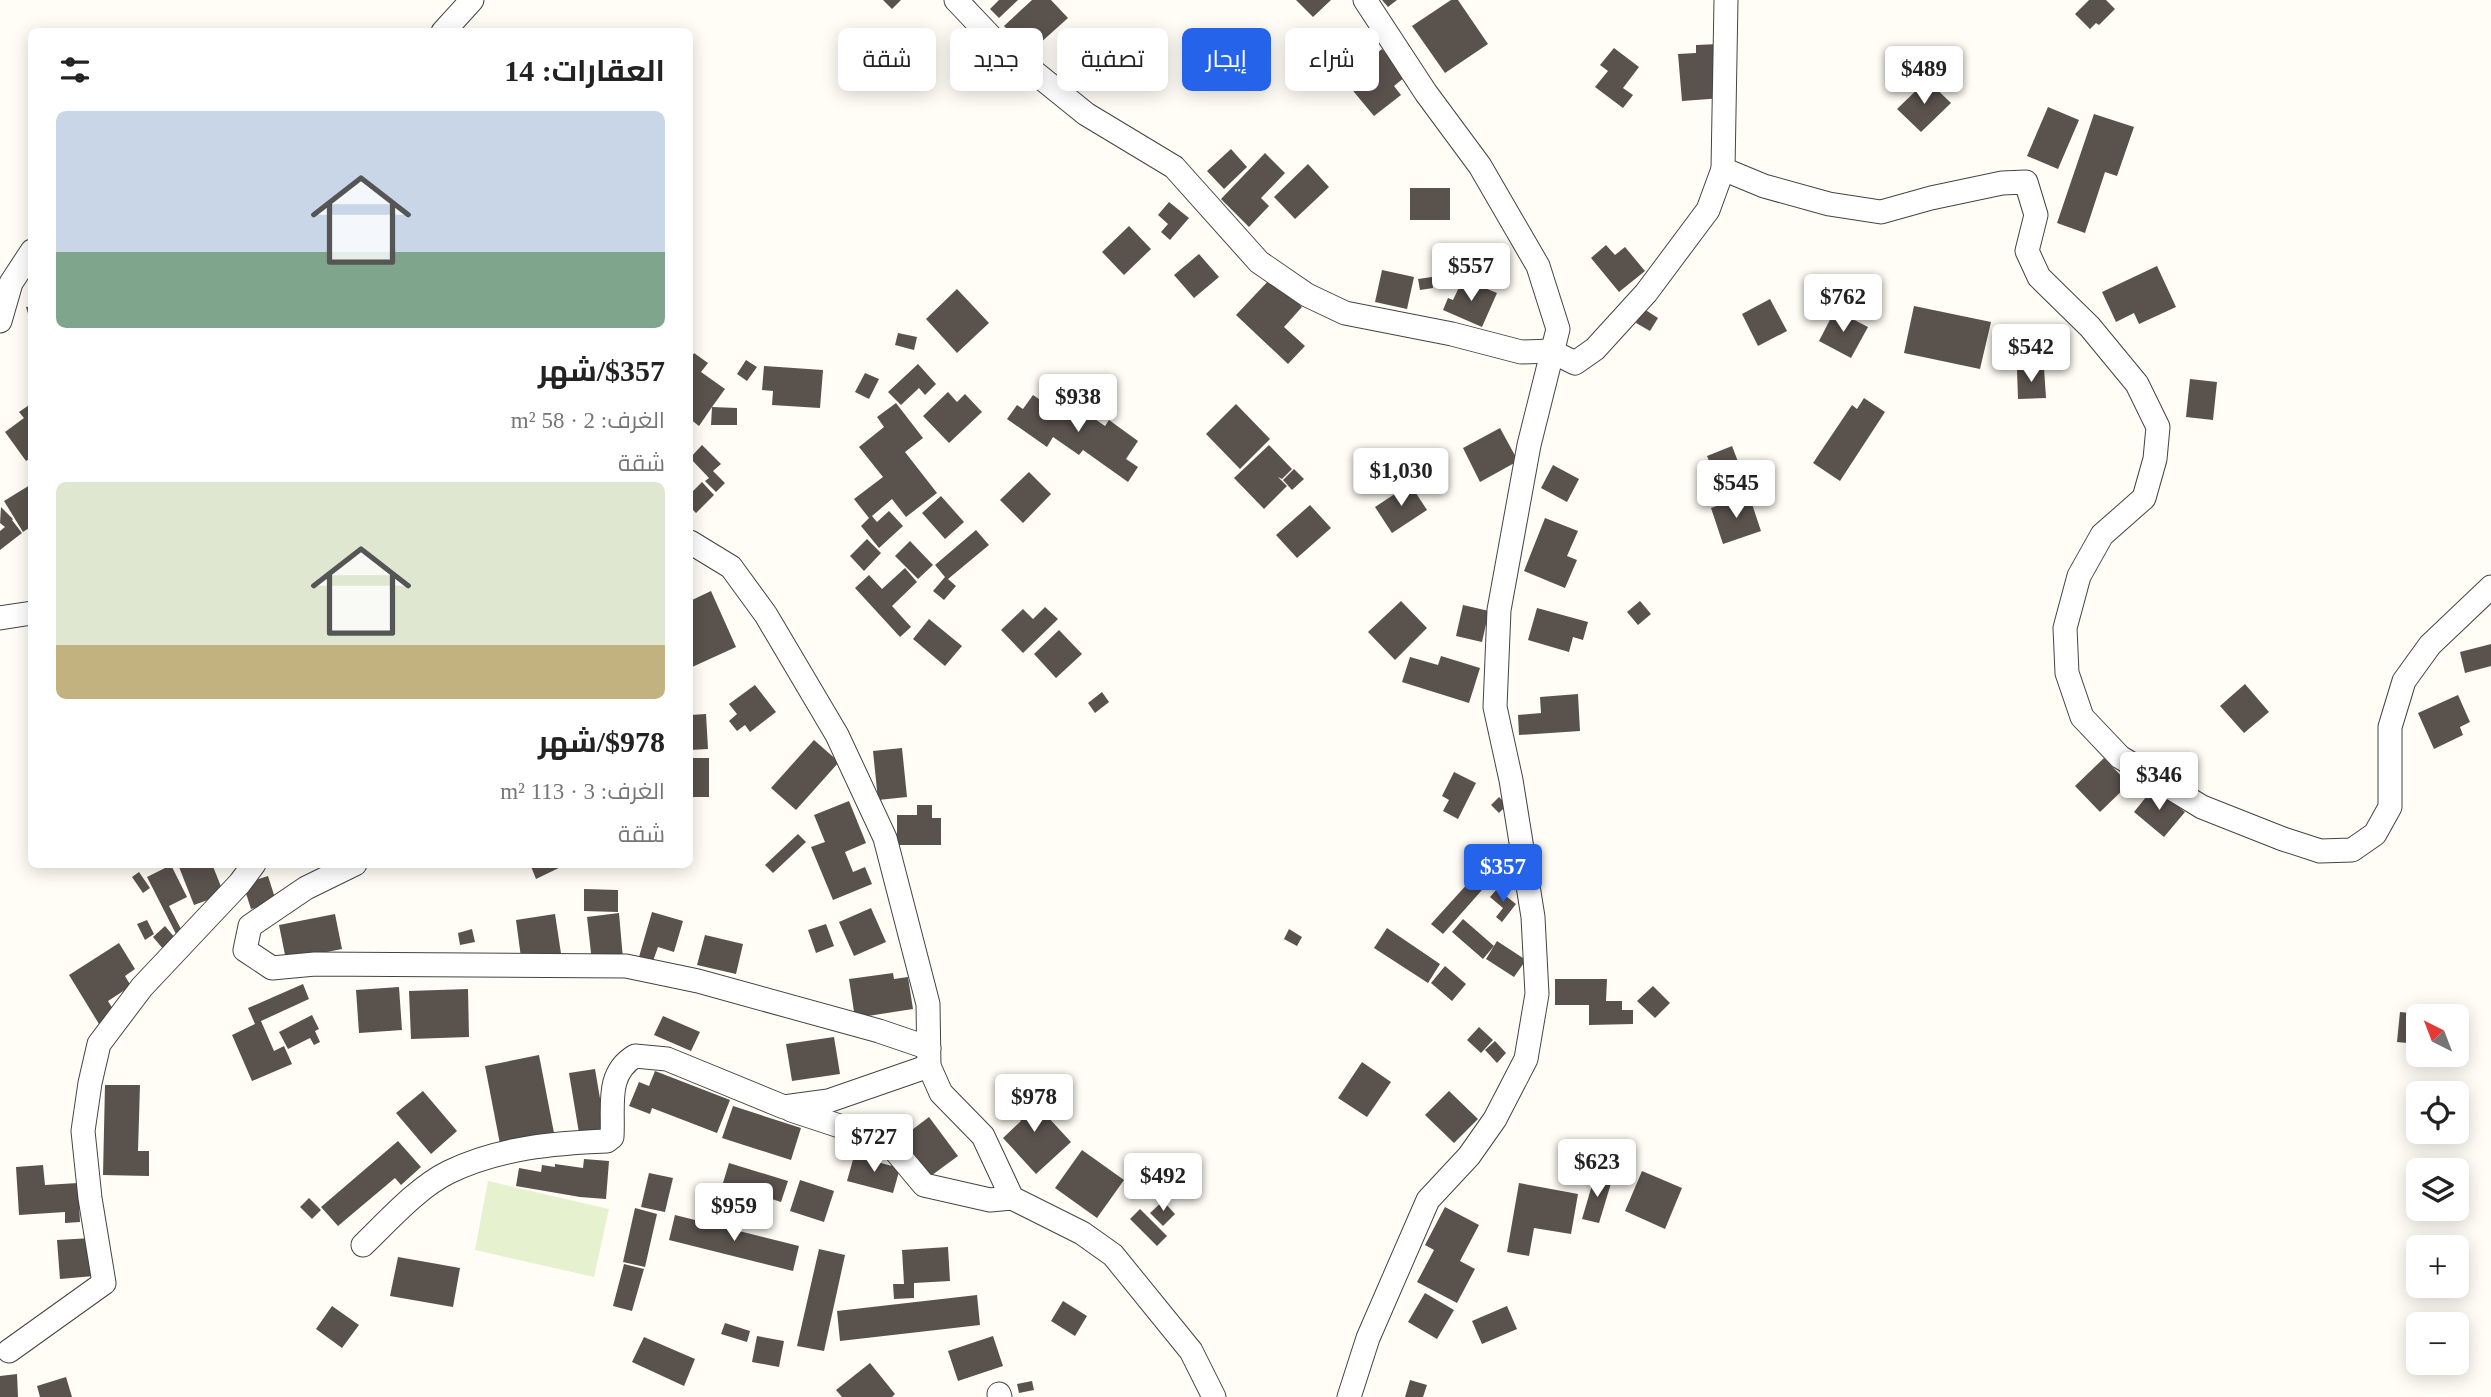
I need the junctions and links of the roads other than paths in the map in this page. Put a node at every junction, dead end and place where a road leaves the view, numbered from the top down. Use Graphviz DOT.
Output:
graph roads {
  1 [pos="472,0"];
  2 [pos="956,0"];
  3 [pos="1365,0"];
  4 [pos="1726,0"];
  5 [pos="447,28"];
  6 [pos="1723,169"];
  7 [pos="28,258"];
  8 [pos="0,321"];
  9 [pos="1551,351"];
  10 [pos="693,544"];
  11 [pos="2491,587"];
  12 [pos="28,614"];
  13 [pos="0,618"];
  14 [pos="251,868"];
  15 [pos="347,868"];
  16 [pos="929,1057"];
  17 [pos="784,1107"];
  18 [pos="1012,1198"];
  19 [pos="363,1245"];
  20 [pos="9,1351"];
  21 [pos="1214,1397"];
  22 [pos="1349,1397"];
  1 -- 5 [label="street"];
  2 -- 9 [label="street"];
  3 -- 9 [label="street"];
  4 -- 6 [label="street"];
  6 -- 9 [label="street"];
  6 -- 11 [label="street"];
  7 -- 8 [label="street"];
  9 -- 22 [label="street"];
  10 -- 16 [label="street"];
  12 -- 13 [label="street"];
  14 -- 20 [label="street"];
  15 -- 16 [label="street"];
  16 -- 17 [label="street"];
  16 -- 18 [label="street"];
  17 -- 18 [label="street"];
  17 -- 19 [label="street"];
  18 -- 21 [label="street"];
}
